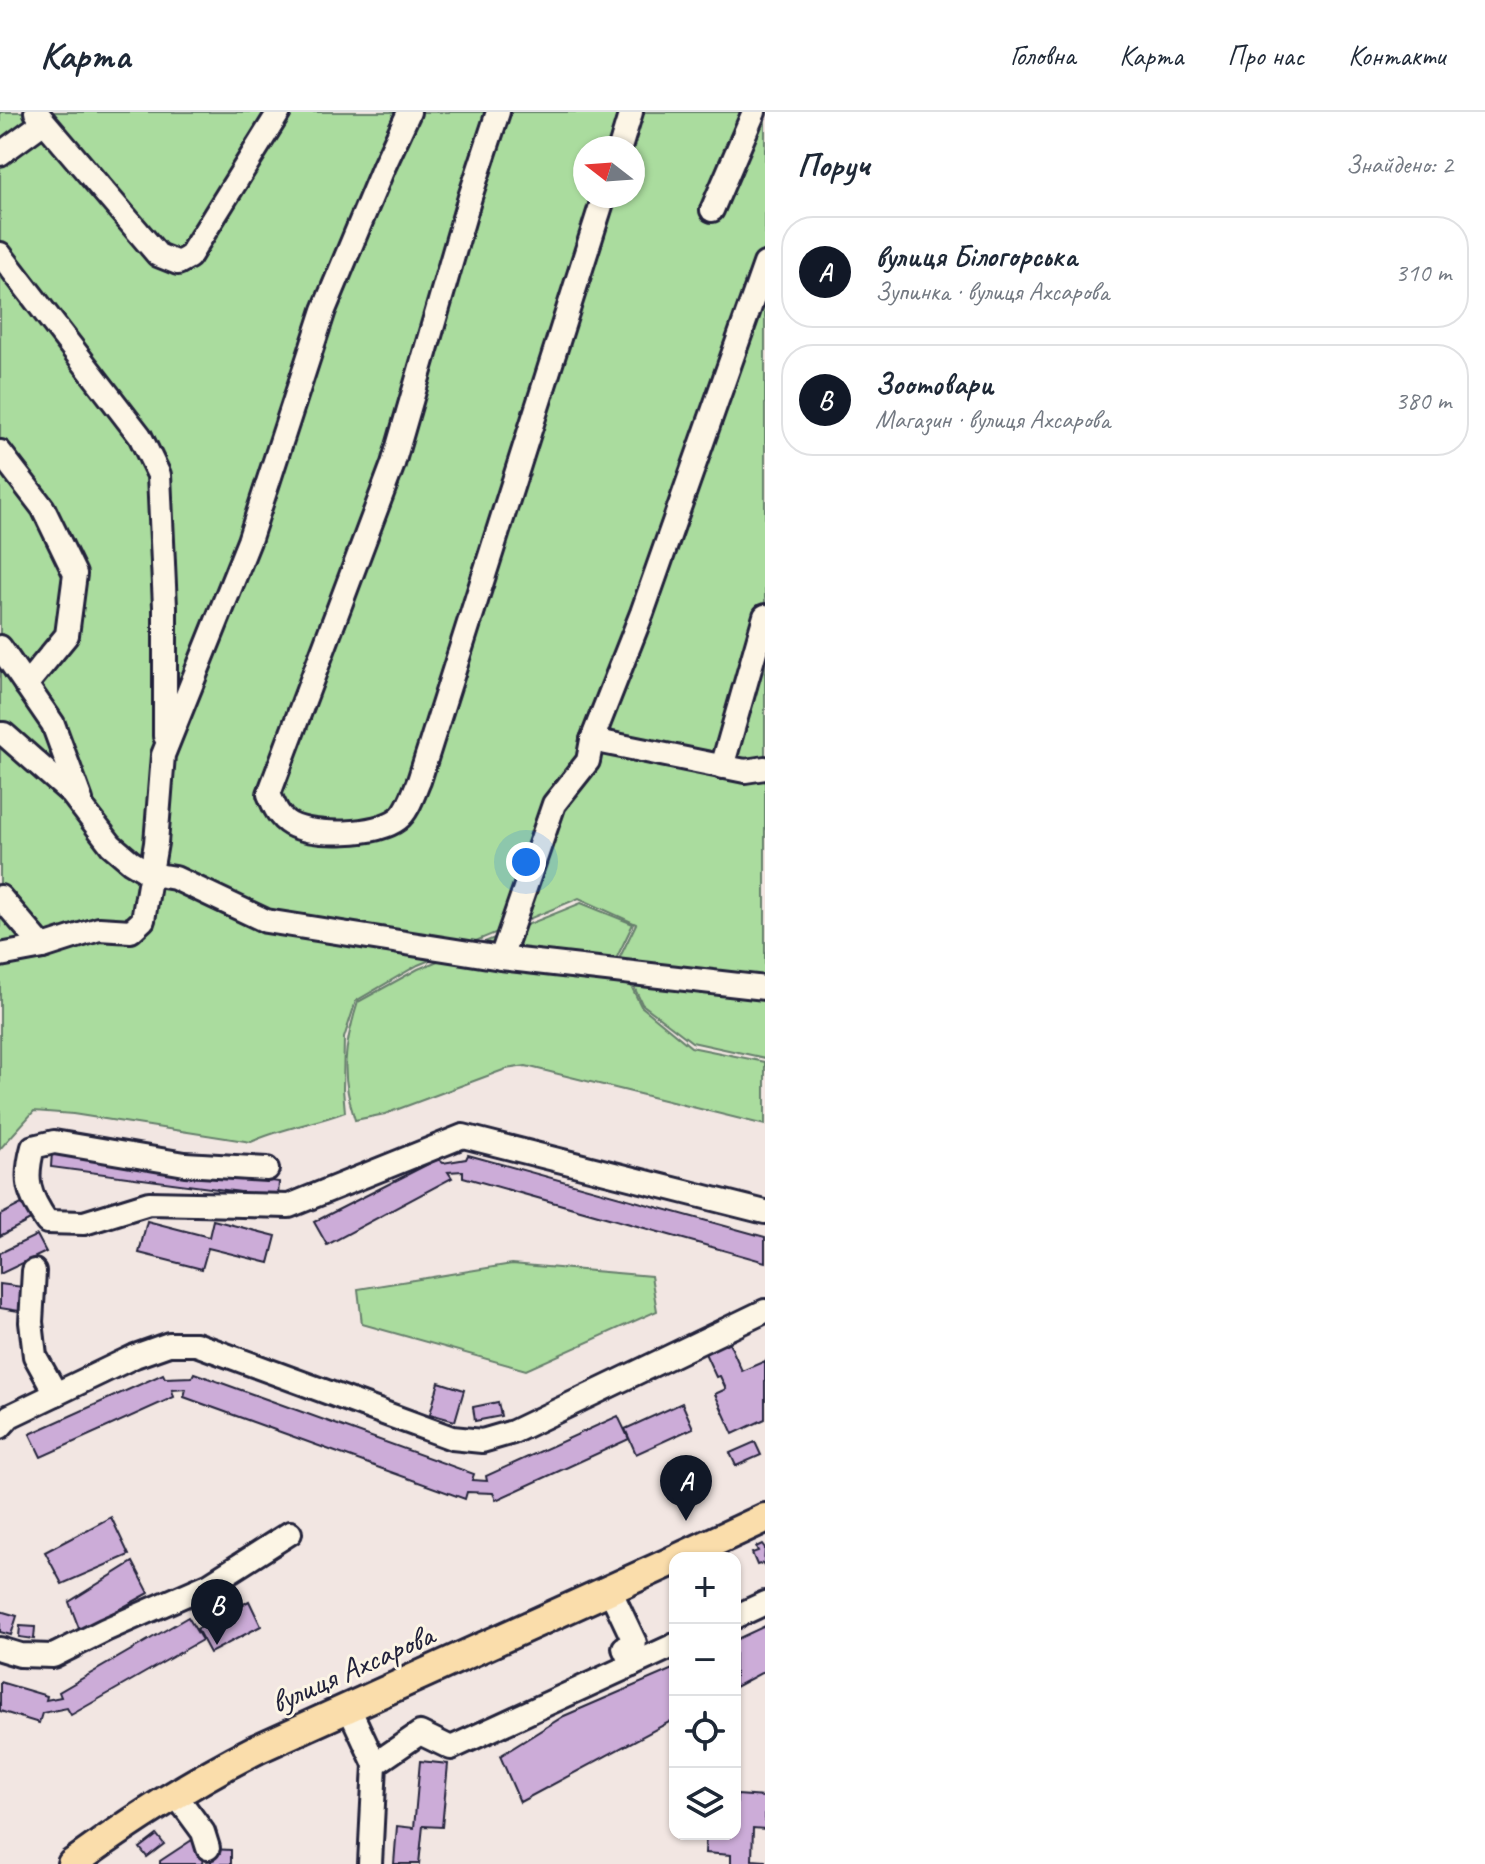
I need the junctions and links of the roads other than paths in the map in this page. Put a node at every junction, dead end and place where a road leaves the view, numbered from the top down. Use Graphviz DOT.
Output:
graph roads {
  1 [pos="279,112"];
  2 [pos="409,112"];
  3 [pos="498,112"];
  4 [pos="631,112"];
  5 [pos="754,112"];
  6 [pos="40,117"];
  7 [pos="624,136"];
  8 [pos="0,154"];
  9 [pos="600,208"];
  10 [pos="712,210"];
  11 [pos="0,254"];
  12 [pos="765,264"];
  13 [pos="0,452"];
  14 [pos="765,616"];
  15 [pos="0,647"];
  16 [pos="26,685"];
  17 [pos="0,734"];
  18 [pos="592,740"];
  19 [pos="165,748"];
  20 [pos="722,767"];
  21 [pos="765,768"];
  22 [pos="85,811"];
  23 [pos="149,885"];
  24 [pos="0,897"];
  25 [pos="43,947"];
  26 [pos="0,955"];
  27 [pos="501,958"];
  28 [pos="765,988"];
  29 [pos="267,1169"];
  30 [pos="765,1212"];
  31 [pos="34,1271"];
  32 [pos="765,1311"];
  33 [pos="56,1394"];
  34 [pos="0,1427"];
  35 [pos="765,1518"];
  36 [pos="290,1533"];
  37 [pos="692,1552"];
  38 [pos="669,1563"];
  39 [pos="610,1590"];
  40 [pos="765,1603"];
  41 [pos="741,1614"];
  42 [pos="669,1648"];
  43 [pos="0,1649"];
  44 [pos="632,1665"];
  45 [pos="348,1706"];
  46 [pos="375,1764"];
  47 [pos="175,1794"];
  48 [pos="208,1848"];
  49 [pos="72,1864"];
  50 [pos="370,1864"];
  1 -- 6 [label="street"];
  2 -- 19 [label="street"];
  3 -- 9 [label="street"];
  4 -- 7 [label="street"];
  5 -- 10 [label="street"];
  6 -- 8 [label="street"];
  11 -- 19 [label="street"];
  12 -- 18 [label="street"];
  13 -- 16 [label="street"];
  14 -- 20 [label="street"];
  15 -- 16 [label="street"];
  16 -- 22 [label="street"];
  17 -- 22 [label="street"];
  18 -- 20 [label="street"];
  18 -- 27 [label="street"];
  19 -- 23 [label="street"];
  20 -- 21 [label="street"];
  22 -- 23 [label="street"];
  23 -- 25 [label="street"];
  23 -- 27 [label="street"];
  24 -- 25 [label="street"];
  25 -- 26 [label="street"];
  27 -- 28 [label="street"];
  29 -- 30 [label="street"];
  31 -- 33 [label="street"];
  32 -- 33 [label="street"];
  33 -- 34 [label="street"];
  35 -- 37 [label="main road, вулиця Ахсарова"];
  36 -- 43 [label="street"];
  38 -- 39 [label="main road, вулиця Ахсарова"];
  39 -- 44 [label="street"];
  39 -- 45 [label="main road, вулиця Ахсарова"];
  40 -- 41 [label="street"];
  42 -- 44 [label="street"];
  44 -- 46 [label="street"];
  45 -- 46 [label="street"];
  45 -- 47 [label="main road, вулиця Ахсарова"];
  46 -- 50 [label="street"];
  47 -- 48 [label="street"];
  47 -- 49 [label="main road, вулиця Ахсарова"];
}
